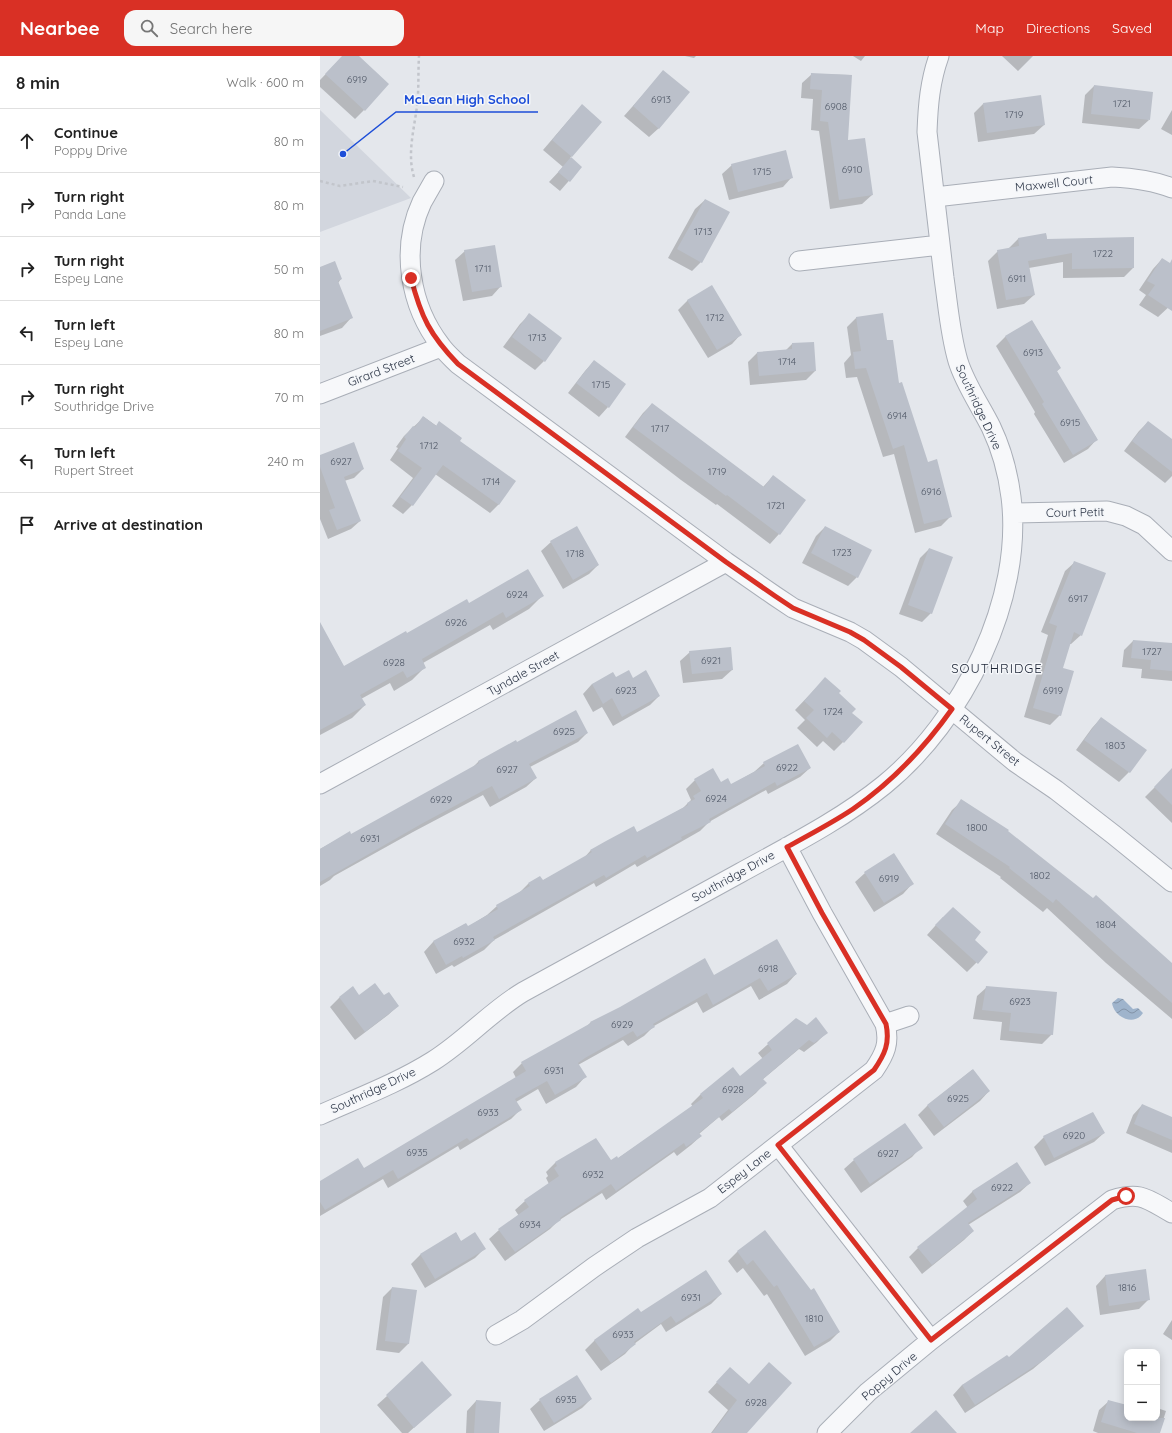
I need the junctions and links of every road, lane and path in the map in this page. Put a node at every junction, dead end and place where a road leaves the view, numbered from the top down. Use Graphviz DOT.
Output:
graph roads {
  1 [pos="419,56"];
  2 [pos="938,56"];
  3 [pos="320,181"];
  4 [pos="434,181"];
  5 [pos="403,187"];
  6 [pos="1172,188"];
  7 [pos="935,197"];
  8 [pos="422,203"];
  9 [pos="940,245"];
  10 [pos="799,261"];
  11 [pos="442,347"];
  12 [pos="320,394"];
  13 [pos="1013,513"];
  14 [pos="1172,551"];
  15 [pos="726,562"];
  16 [pos="952,709"];
  17 [pos="320,784"];
  18 [pos="787,847"];
  19 [pos="1172,882"];
  20 [pos="908,1016"];
  21 [pos="886,1024"];
  22 [pos="320,1115"];
  23 [pos="778,1145"];
  24 [pos="1172,1212"];
  25 [pos="496,1335"];
  26 [pos="931,1340"];
  27 [pos="827,1433"];
  1 -- 8 [label="path"];
  2 -- 7 [label="street, Southridge Drive"];
  3 -- 5 [label="path"];
  4 -- 8 [label="street, Rupert Street"];
  6 -- 7 [label="street, Maxwell Court"];
  7 -- 9 [label="street, Southridge Drive"];
  8 -- 11 [label="street, Rupert Street"];
  9 -- 10 [label="street"];
  9 -- 13 [label="street, Southridge Drive"];
  11 -- 12 [label="street, Girard Street"];
  11 -- 15 [label="street, Rupert Street"];
  13 -- 14 [label="street, Court Petit"];
  13 -- 16 [label="street, Southridge Drive"];
  15 -- 16 [label="street, Rupert Street"];
  15 -- 17 [label="street, Tyndale Street"];
  16 -- 18 [label="street, Southridge Drive"];
  16 -- 19 [label="street, Rupert Street"];
  18 -- 21 [label="street, Espey Lane"];
  18 -- 22 [label="street, Southridge Drive"];
  20 -- 21 [label="street"];
  21 -- 23 [label="street, Espey Lane"];
  23 -- 25 [label="street, Espey Lane"];
  23 -- 26 [label="street"];
  24 -- 26 [label="street, Poppy Drive"];
  26 -- 27 [label="street, Poppy Drive"];
}
